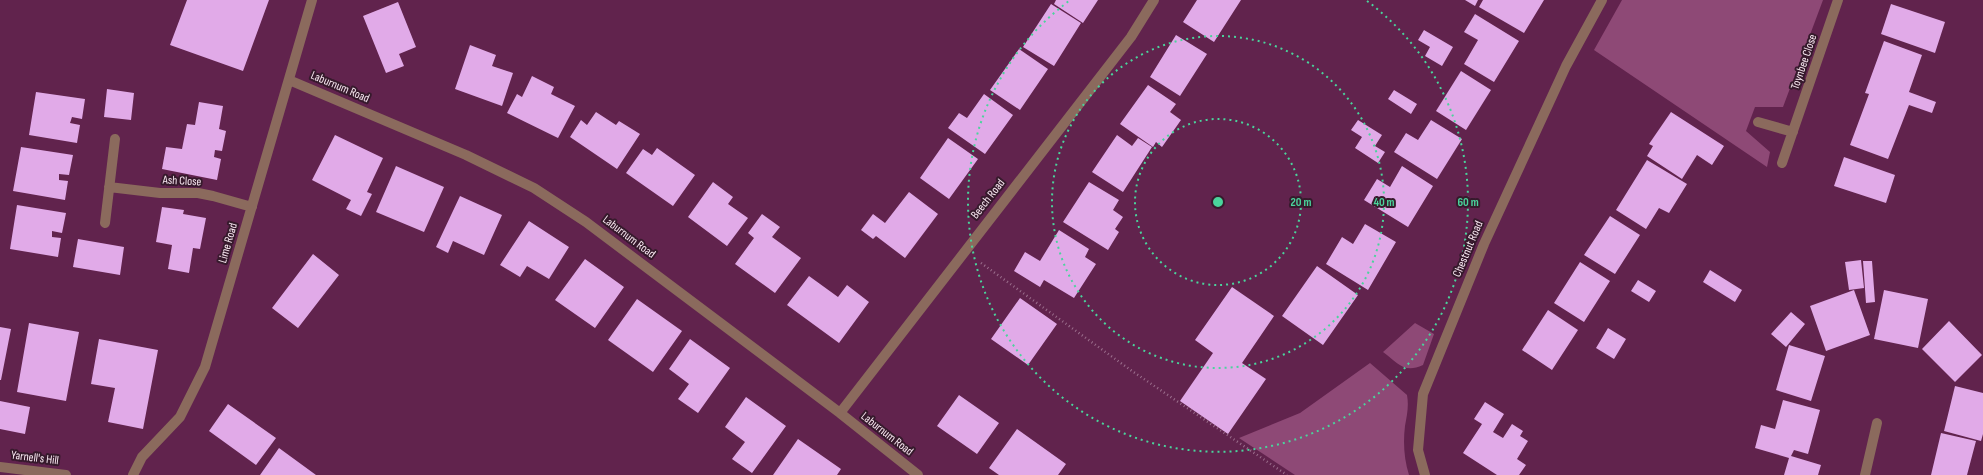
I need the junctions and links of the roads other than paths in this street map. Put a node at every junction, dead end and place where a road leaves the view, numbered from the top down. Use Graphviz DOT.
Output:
graph roads {
  1 [pos="312,0"];
  2 [pos="1154,0"];
  3 [pos="1602,0"];
  4 [pos="1838,0"];
  5 [pos="289,80"];
  6 [pos="1758,122"];
  7 [pos="1793,132"];
  8 [pos="115,139"];
  9 [pos="1782,163"];
  10 [pos="109,187"];
  11 [pos="252,207"];
  12 [pos="105,223"];
  13 [pos="840,413"];
  14 [pos="1877,423"];
  15 [pos="0,466"];
  16 [pos="66,475"];
  17 [pos="133,475"];
  18 [pos="918,475"];
  19 [pos="1424,475"];
  20 [pos="1865,475"];
  1 -- 5 [label="street, Lime Road"];
  2 -- 13 [label="street, Beech Road"];
  3 -- 19 [label="street, Chestnut Road"];
  4 -- 7 [label="street, Toynbee Close"];
  5 -- 11 [label="street, Lime Road"];
  5 -- 13 [label="street, Laburnum Road"];
  6 -- 7 [label="street"];
  7 -- 9 [label="street, Toynbee Close"];
  8 -- 10 [label="street"];
  10 -- 11 [label="street, Ash Close"];
  10 -- 12 [label="street"];
  11 -- 17 [label="street, Lime Road"];
  13 -- 18 [label="street, Laburnum Road"];
  14 -- 20 [label="street"];
  15 -- 16 [label="street, Yarnell's Hill"];
}
